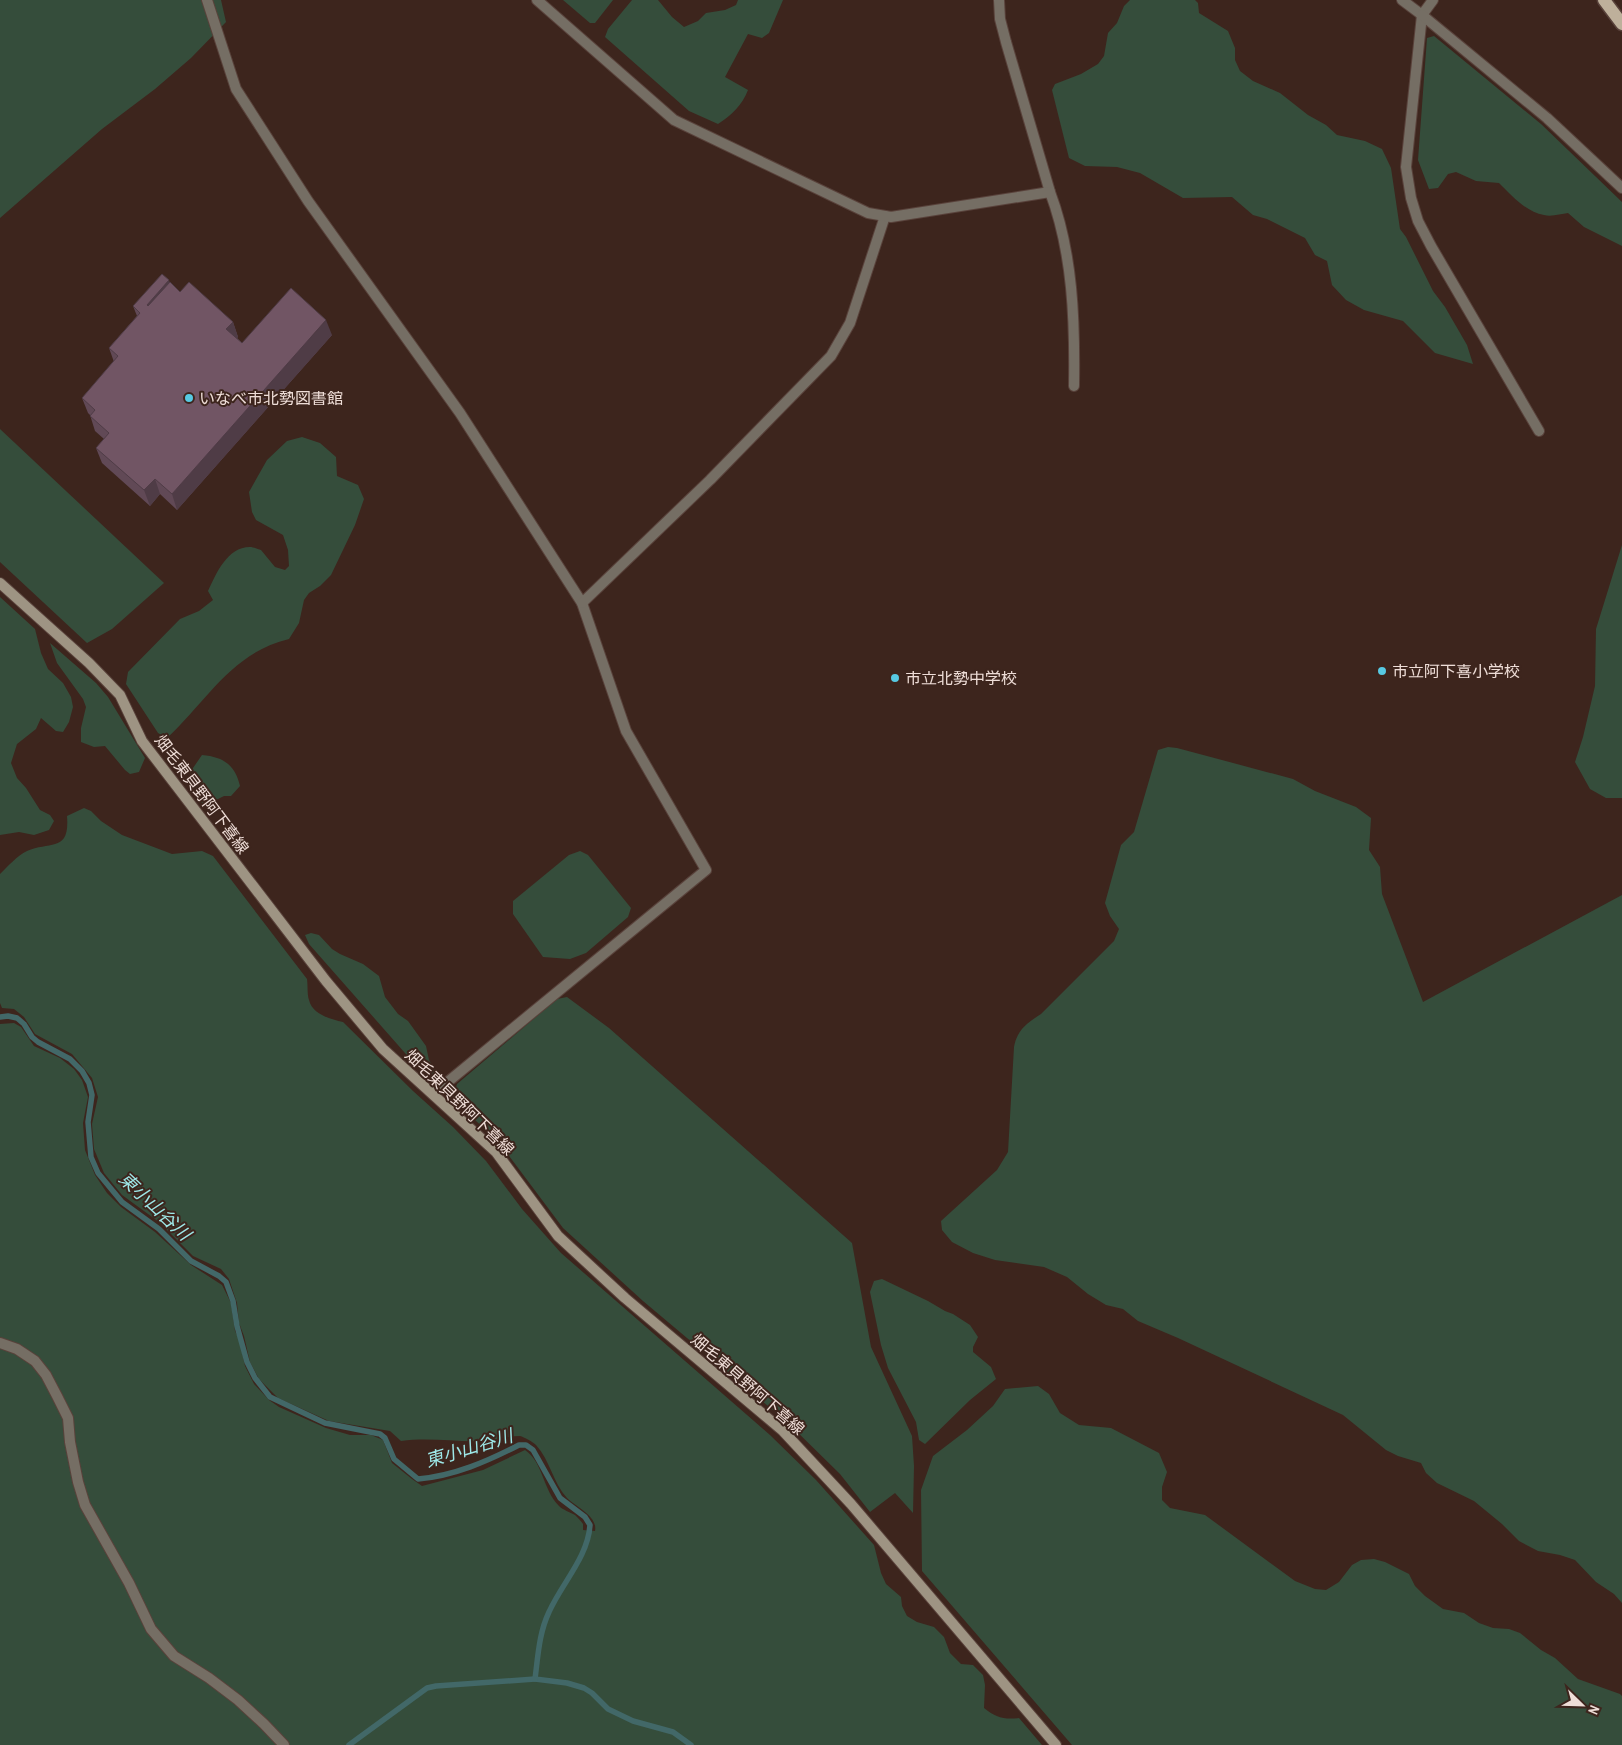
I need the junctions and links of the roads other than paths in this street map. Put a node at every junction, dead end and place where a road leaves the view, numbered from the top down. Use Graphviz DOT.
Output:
graph roads {
  1 [pos="207,0"];
  2 [pos="537,0"];
  3 [pos="999,0"];
  4 [pos="1402,0"];
  5 [pos="1433,0"];
  6 [pos="1604,0"];
  7 [pos="1422,15"];
  8 [pos="1622,24"];
  9 [pos="1622,188"];
  10 [pos="1050,192"];
  11 [pos="884,216"];
  12 [pos="1074,386"];
  13 [pos="1539,432"];
  14 [pos="0,583"];
  15 [pos="582,603"];
  16 [pos="433,1094"];
  17 [pos="0,1343"];
  18 [pos="284,1745"];
  19 [pos="1056,1745"];
  1 -- 15 [label="street"];
  2 -- 11 [label="street"];
  3 -- 10 [label="street"];
  4 -- 7 [label="street"];
  5 -- 7 [label="street"];
  6 -- 8 [label="main road"];
  7 -- 9 [label="street"];
  7 -- 13 [label="street"];
  10 -- 11 [label="street"];
  10 -- 12 [label="street"];
  11 -- 15 [label="street"];
  14 -- 16 [label="main road, 畑毛東貝野阿下喜線"];
  15 -- 16 [label="street"];
  16 -- 19 [label="main road, 畑毛東貝野阿下喜線"];
  17 -- 18 [label="street"];
}
